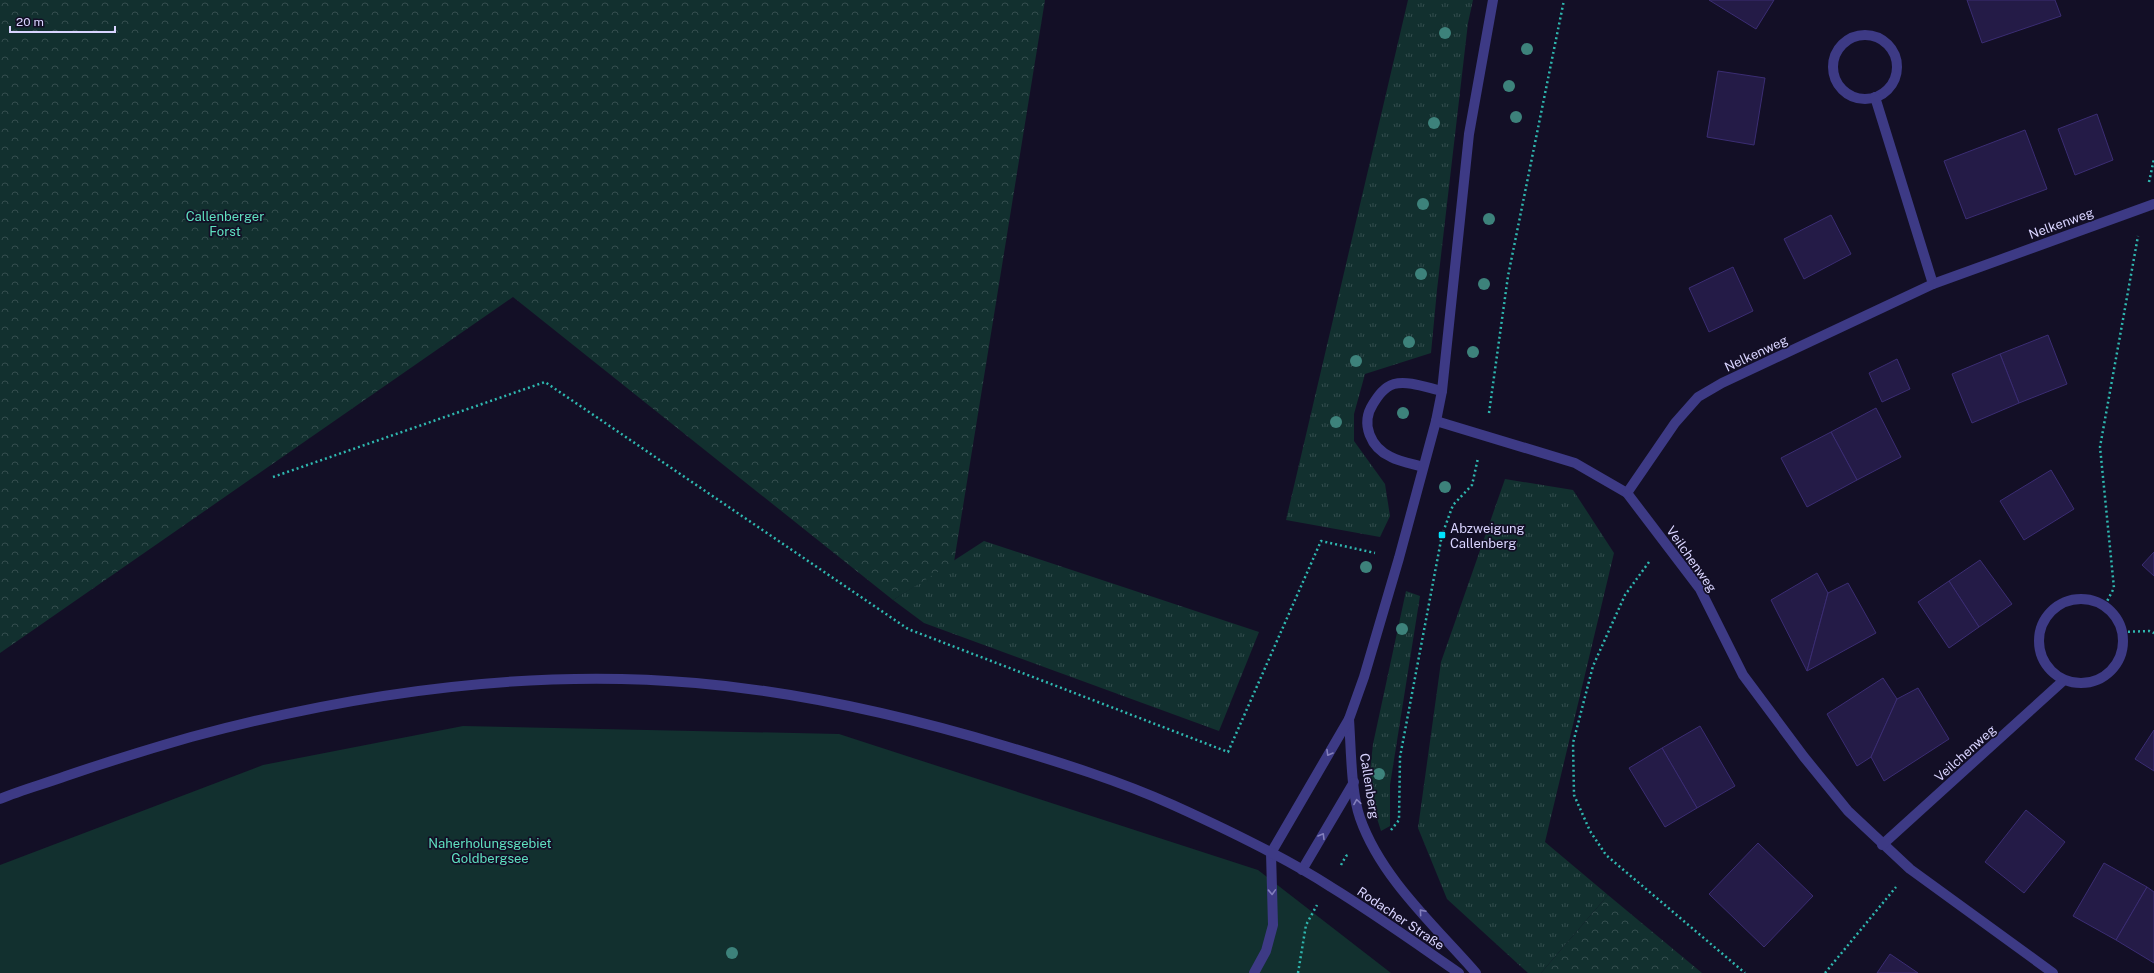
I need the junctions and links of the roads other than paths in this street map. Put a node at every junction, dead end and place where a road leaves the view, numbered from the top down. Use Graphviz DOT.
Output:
graph roads {
  1 [pos="1493,0"];
  2 [pos="1875,97"];
  3 [pos="2154,204"];
  4 [pos="1933,284"];
  5 [pos="1442,391"];
  6 [pos="1436,421"];
  7 [pos="1423,468"];
  8 [pos="1627,493"];
  9 [pos="2064,680"];
  10 [pos="1349,719"];
  11 [pos="1354,782"];
  12 [pos="0,799"];
  13 [pos="1882,845"];
  14 [pos="1271,853"];
  15 [pos="1302,870"];
  16 [pos="1254,973"];
  17 [pos="1459,973"];
  18 [pos="1476,973"];
  19 [pos="2053,973"];
  1 -- 5 [label="street"];
  2 -- 2 [label="street"];
  2 -- 4 [label="street"];
  3 -- 4 [label="street, Nelkenweg"];
  4 -- 8 [label="street, Nelkenweg"];
  5 -- 6 [label="street"];
  5 -- 7 [label="street"];
  6 -- 7 [label="street"];
  6 -- 8 [label="street, Veilchenweg"];
  7 -- 10 [label="street"];
  8 -- 13 [label="street, Veilchenweg"];
  9 -- 9 [label="street"];
  9 -- 13 [label="street, Veilchenweg"];
  10 -- 11 [label="street, Callenberg"];
  10 -- 14 [label="street, one-way"];
  15 -- 11 [label="street, one-way"];
  18 -- 11 [label="street, Callenberg, one-way"];
  12 -- 14 [label="street, Rodacher Straße"];
  13 -- 19 [label="street, Veilchenweg"];
  14 -- 15 [label="street, Rodacher Straße"];
  14 -- 16 [label="street, one-way"];
  15 -- 17 [label="street, Rodacher Straße"];
}
